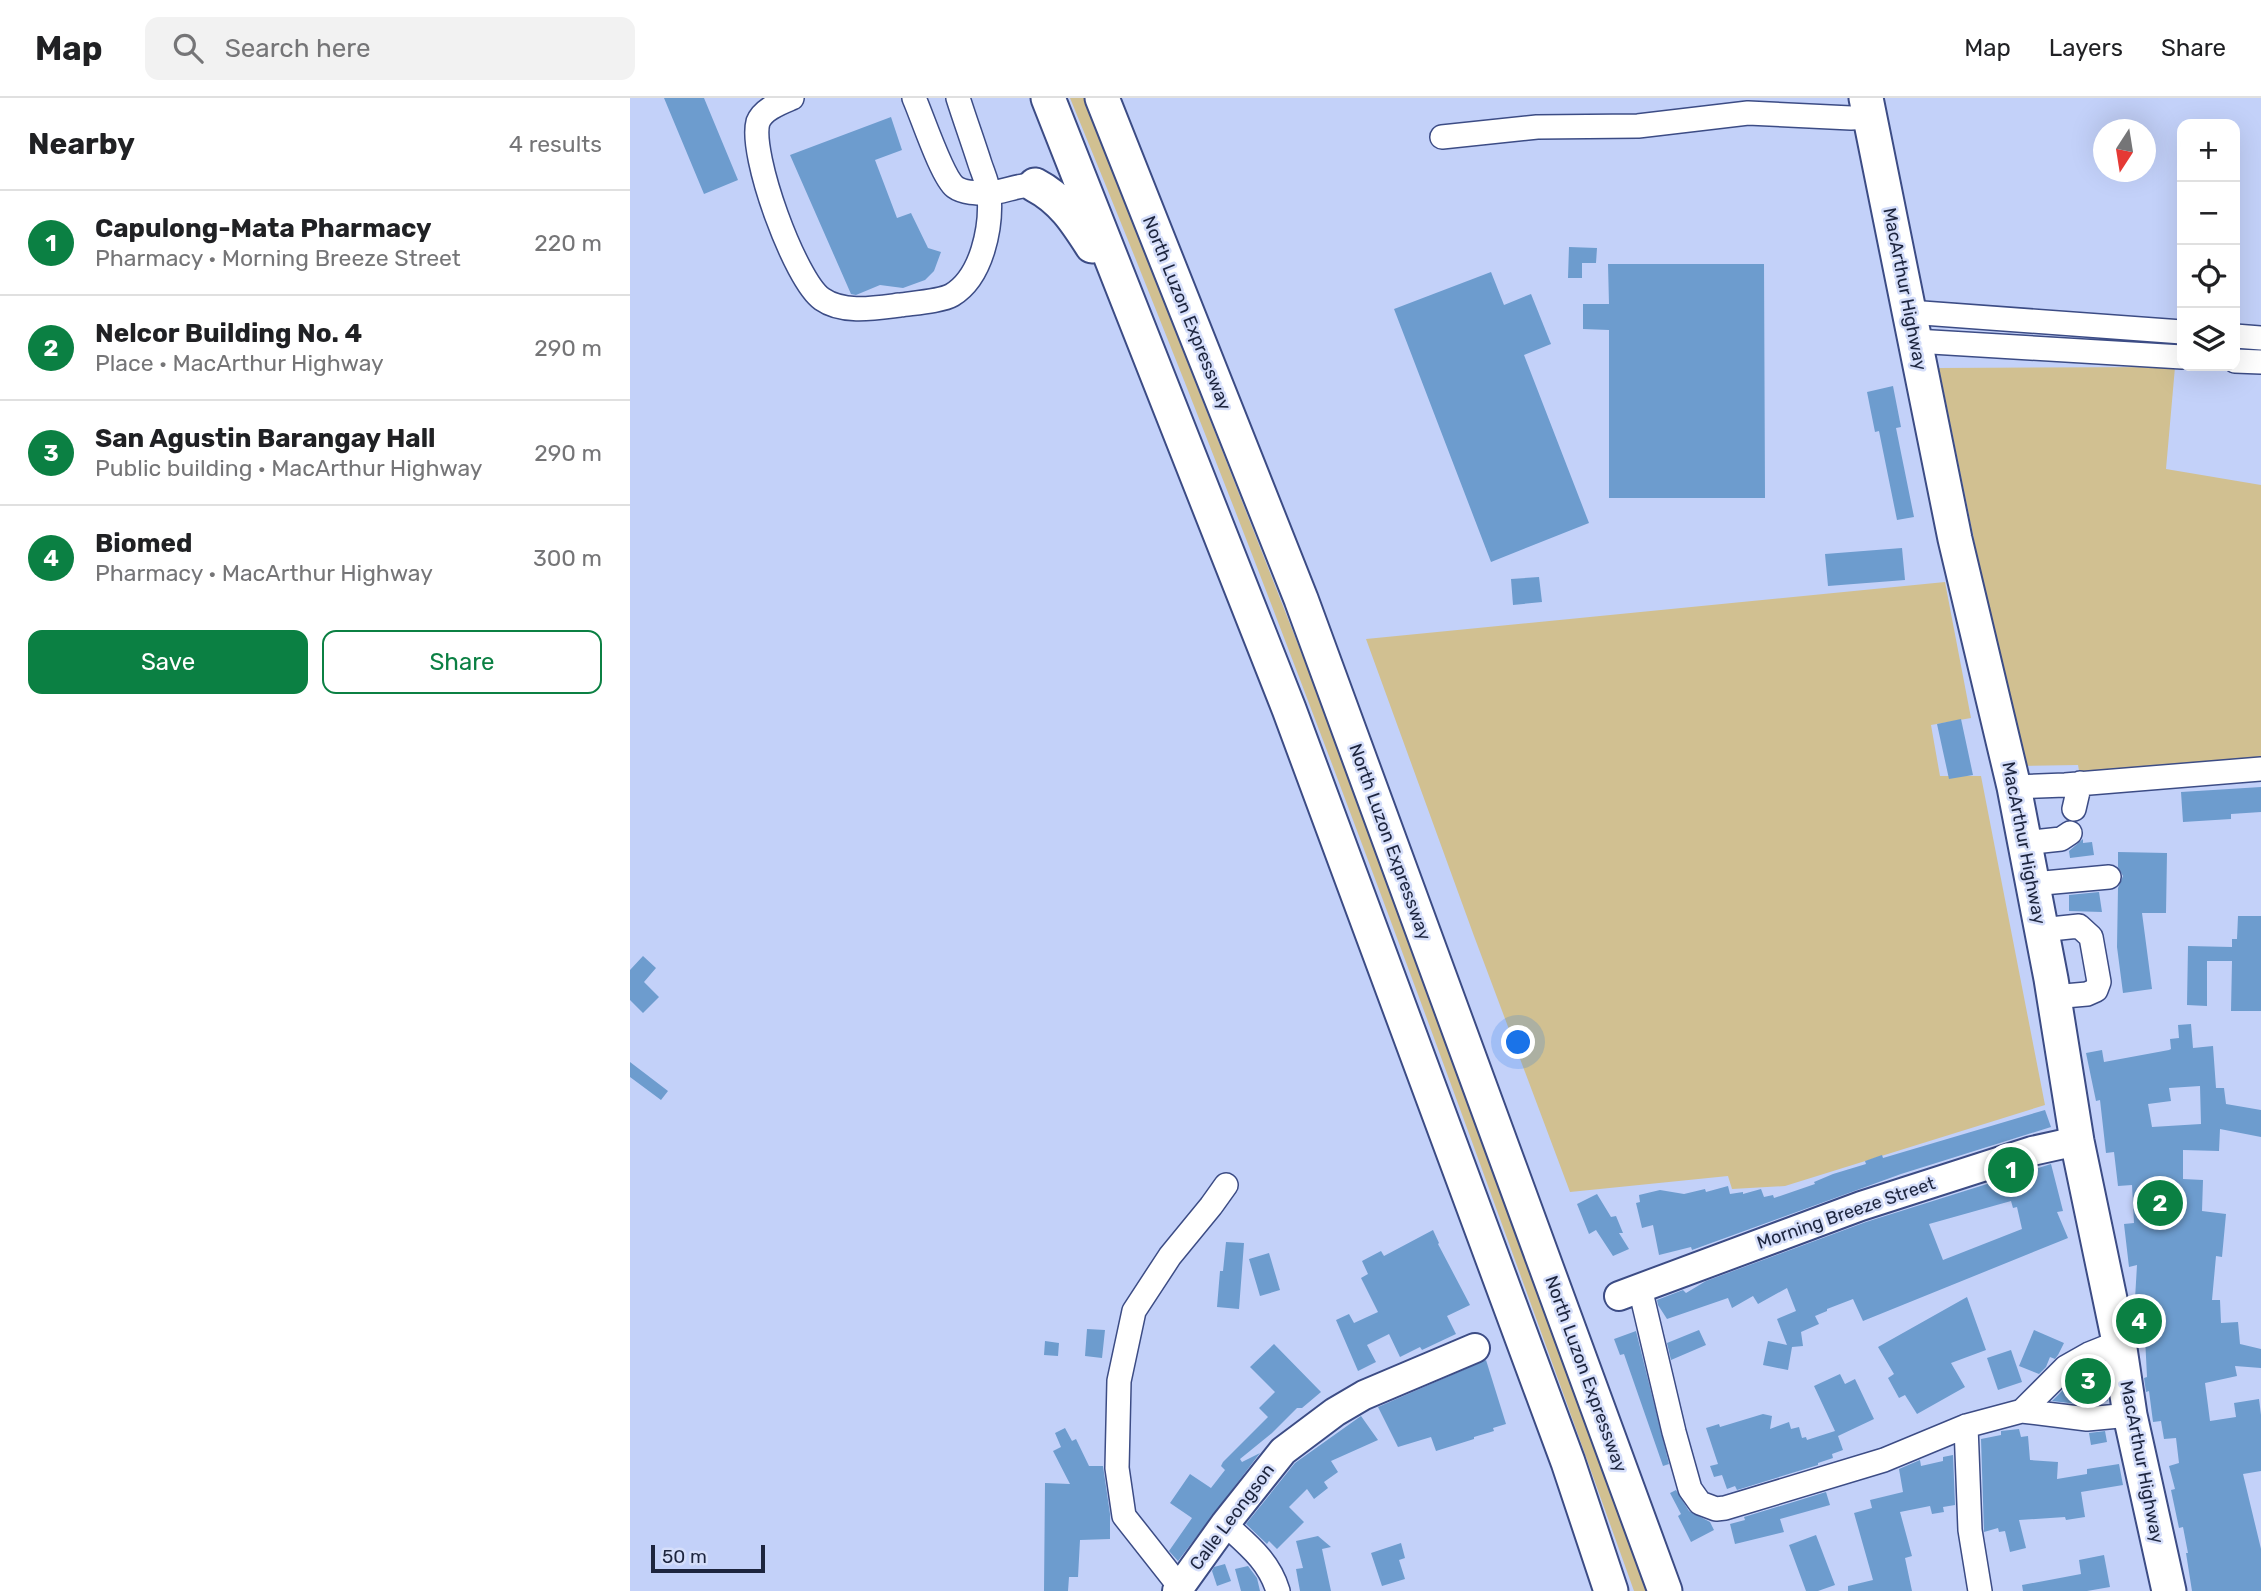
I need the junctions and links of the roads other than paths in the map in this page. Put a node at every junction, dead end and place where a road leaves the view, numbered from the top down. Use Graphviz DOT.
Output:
graph roads {
  1 [pos="792,98"];
  2 [pos="914,98"];
  3 [pos="958,98"];
  4 [pos="1048,98"];
  5 [pos="1102,98"];
  6 [pos="1868,107"];
  7 [pos="1442,137"];
  8 [pos="1035,185"];
  9 [pos="989,194"];
  10 [pos="1961,316"];
  11 [pos="2048,322"];
  12 [pos="1912,327"];
  13 [pos="1142,331"];
  14 [pos="2177,332"];
  15 [pos="2240,336"];
  16 [pos="2261,338"];
  17 [pos="1962,343"];
  18 [pos="2048,349"];
  19 [pos="2177,357"];
  20 [pos="2251,362"];
  21 [pos="2261,769"];
  22 [pos="2080,783"];
  23 [pos="2014,787"];
  24 [pos="2074,809"];
  25 [pos="2070,833"];
  26 [pos="2024,843"];
  27 [pos="2109,877"];
  28 [pos="2032,884"];
  29 [pos="2041,930"];
  30 [pos="2053,997"];
  31 [pos="2077,1141"];
  32 [pos="1226,1185"];
  33 [pos="1629,1292"];
  34 [pos="2119,1342"];
  35 [pos="1475,1348"];
  36 [pos="2022,1411"];
  37 [pos="2130,1415"];
  38 [pos="1966,1426"];
  39 [pos="1225,1524"];
  40 [pos="1179,1589"];
  41 [pos="1278,1591"];
  42 [pos="1611,1591"];
  43 [pos="1665,1591"];
  44 [pos="1980,1591"];
  45 [pos="2169,1591"];
  1 -- 9 [label="street"];
  2 -- 9 [label="street"];
  3 -- 9 [label="street"];
  4 -- 13 [label="highway"];
  5 -- 43 [label="highway, North Luzon Expressway"];
  6 -- 7 [label="street"];
  6 -- 12 [label="highway, MacArthur Highway"];
  8 -- 9 [label="street"];
  8 -- 13 [label="highway"];
  10 -- 11 [label="street"];
  10 -- 12 [label="street"];
  10 -- 17 [label="street"];
  11 -- 14 [label="street"];
  11 -- 18 [label="street"];
  12 -- 17 [label="street"];
  12 -- 23 [label="highway, MacArthur Highway"];
  13 -- 42 [label="highway"];
  15 -- 16 [label="street"];
  16 -- 20 [label="street"];
  17 -- 18 [label="street"];
  18 -- 19 [label="street"];
  21 -- 22 [label="street"];
  22 -- 23 [label="street"];
  22 -- 24 [label="street"];
  23 -- 26 [label="highway, MacArthur Highway"];
  25 -- 26 [label="street"];
  26 -- 28 [label="highway, MacArthur Highway"];
  27 -- 28 [label="street"];
  28 -- 29 [label="highway, MacArthur Highway"];
  29 -- 30 [label="highway, MacArthur Highway"];
  29 -- 30 [label="street"];
  30 -- 31 [label="highway, MacArthur Highway"];
  31 -- 33 [label="main road, Morning Breeze Street"];
  31 -- 34 [label="highway, MacArthur Highway"];
  32 -- 40 [label="street"];
  33 -- 38 [label="street"];
  34 -- 36 [label="street"];
  34 -- 37 [label="highway, MacArthur Highway"];
  35 -- 39 [label="main road, Calle Leongson"];
  36 -- 37 [label="street"];
  36 -- 38 [label="street"];
  37 -- 45 [label="highway, MacArthur Highway"];
  38 -- 44 [label="street"];
  39 -- 40 [label="main road, Calle Leongson"];
  39 -- 41 [label="street"];
}
